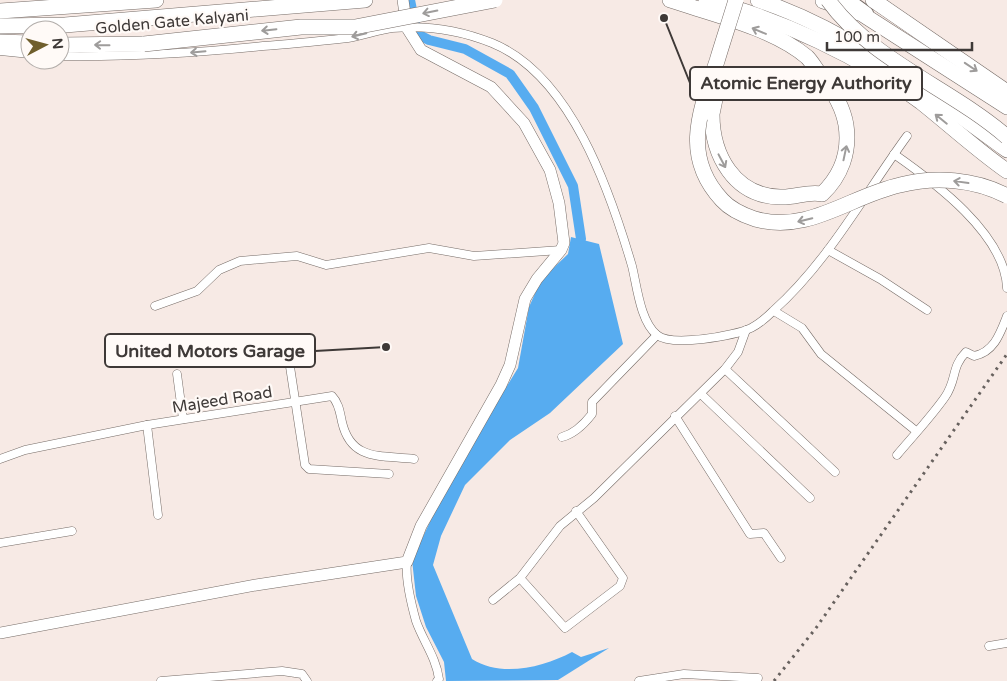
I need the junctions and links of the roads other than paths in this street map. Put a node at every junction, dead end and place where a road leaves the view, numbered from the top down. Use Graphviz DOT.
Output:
graph roads {
  1 [pos="156,0"];
  2 [pos="364,0"];
  3 [pos="403,0"];
  4 [pos="495,0"];
  5 [pos="670,0"];
  6 [pos="706,0"];
  7 [pos="736,0"];
  8 [pos="746,0"];
  9 [pos="758,0"];
  10 [pos="821,0"];
  11 [pos="828,0"];
  12 [pos="849,0"];
  13 [pos="873,0"];
  14 [pos="0,11"];
  15 [pos="0,26"];
  16 [pos="410,28"];
  17 [pos="886,28"];
  18 [pos="0,42"];
  19 [pos="20,43"];
  20 [pos="70,44"];
  21 [pos="0,51"];
  22 [pos="20,53"];
  23 [pos="70,56"];
  24 [pos="1007,92"];
  25 [pos="1007,107"];
  26 [pos="907,136"];
  27 [pos="1007,137"];
  28 [pos="1007,150"];
  29 [pos="894,154"];
  30 [pos="1007,171"];
  31 [pos="1007,196"];
  32 [pos="561,250"];
  33 [pos="828,250"];
  34 [pos="1007,288"];
  35 [pos="155,306"];
  36 [pos="927,310"];
  37 [pos="774,311"];
  38 [pos="1007,316"];
  39 [pos="746,330"];
  40 [pos="657,335"];
  41 [pos="287,346"];
  42 [pos="725,369"];
  43 [pos="177,374"];
  44 [pos="701,394"];
  45 [pos="296,402"];
  46 [pos="675,416"];
  47 [pos="183,419"];
  48 [pos="147,425"];
  49 [pos="916,431"];
  50 [pos="562,437"];
  51 [pos="897,455"];
  52 [pos="0,459"];
  53 [pos="414,459"];
  54 [pos="835,472"];
  55 [pos="389,474"];
  56 [pos="810,498"];
  57 [pos="576,511"];
  58 [pos="158,515"];
  59 [pos="72,531"];
  60 [pos="0,543"];
  61 [pos="781,558"];
  62 [pos="406,562"];
  63 [pos="520,578"];
  64 [pos="493,600"];
  65 [pos="0,633"];
  66 [pos="1007,643"];
  67 [pos="989,646"];
  68 [pos="758,678"];
  69 [pos="161,681"];
  70 [pos="307,681"];
  71 [pos="437,681"];
  72 [pos="639,681"];
  1 -- 14 [label="highway"];
  2 -- 15 [label="highway"];
  3 -- 16 [label="street"];
  4 -- 20 [label="highway, Golden Gate Kalyani, one-way, bridge"];
  8 -- 5 [label="highway, one-way, bridge"];
  30 -- 6 [label="highway, one-way"];
  31 -- 7 [label="highway, one-way, bridge"];
  9 -- 28 [label="highway"];
  10 -- 17 [label="highway"];
  11 -- 27 [label="highway, bridge"];
  12 -- 17 [label="main road"];
  13 -- 24 [label="highway, one-way"];
  16 -- 23 [label="street, one-way"];
  16 -- 32 [label="street"];
  16 -- 40 [label="street"];
  17 -- 25 [label="highway"];
  18 -- 19 [label="highway"];
  21 -- 22 [label="street"];
  26 -- 29 [label="street"];
  29 -- 33 [label="street"];
  29 -- 34 [label="street"];
  32 -- 35 [label="street"];
  32 -- 62 [label="street"];
  33 -- 36 [label="street"];
  33 -- 37 [label="street"];
  37 -- 39 [label="street"];
  37 -- 49 [label="street"];
  38 -- 49 [label="street"];
  39 -- 40 [label="street"];
  39 -- 42 [label="street"];
  40 -- 50 [label="street"];
  41 -- 45 [label="street"];
  42 -- 44 [label="street"];
  42 -- 54 [label="street"];
  43 -- 47 [label="street"];
  44 -- 46 [label="street"];
  44 -- 56 [label="street"];
  45 -- 47 [label="street, Majeed Road"];
  45 -- 53 [label="street, Majeed Road"];
  45 -- 55 [label="street"];
  46 -- 57 [label="street"];
  46 -- 61 [label="street"];
  47 -- 48 [label="street, Majeed Road"];
  48 -- 52 [label="street, Majeed Road"];
  48 -- 58 [label="street"];
  49 -- 51 [label="street"];
  57 -- 63 [label="street"];
  57 -- 63 [label="street"];
  59 -- 60 [label="street"];
  62 -- 65 [label="street"];
  62 -- 71 [label="street"];
  63 -- 64 [label="street"];
  66 -- 67 [label="street"];
  68 -- 72 [label="street"];
  69 -- 70 [label="street"];
}
